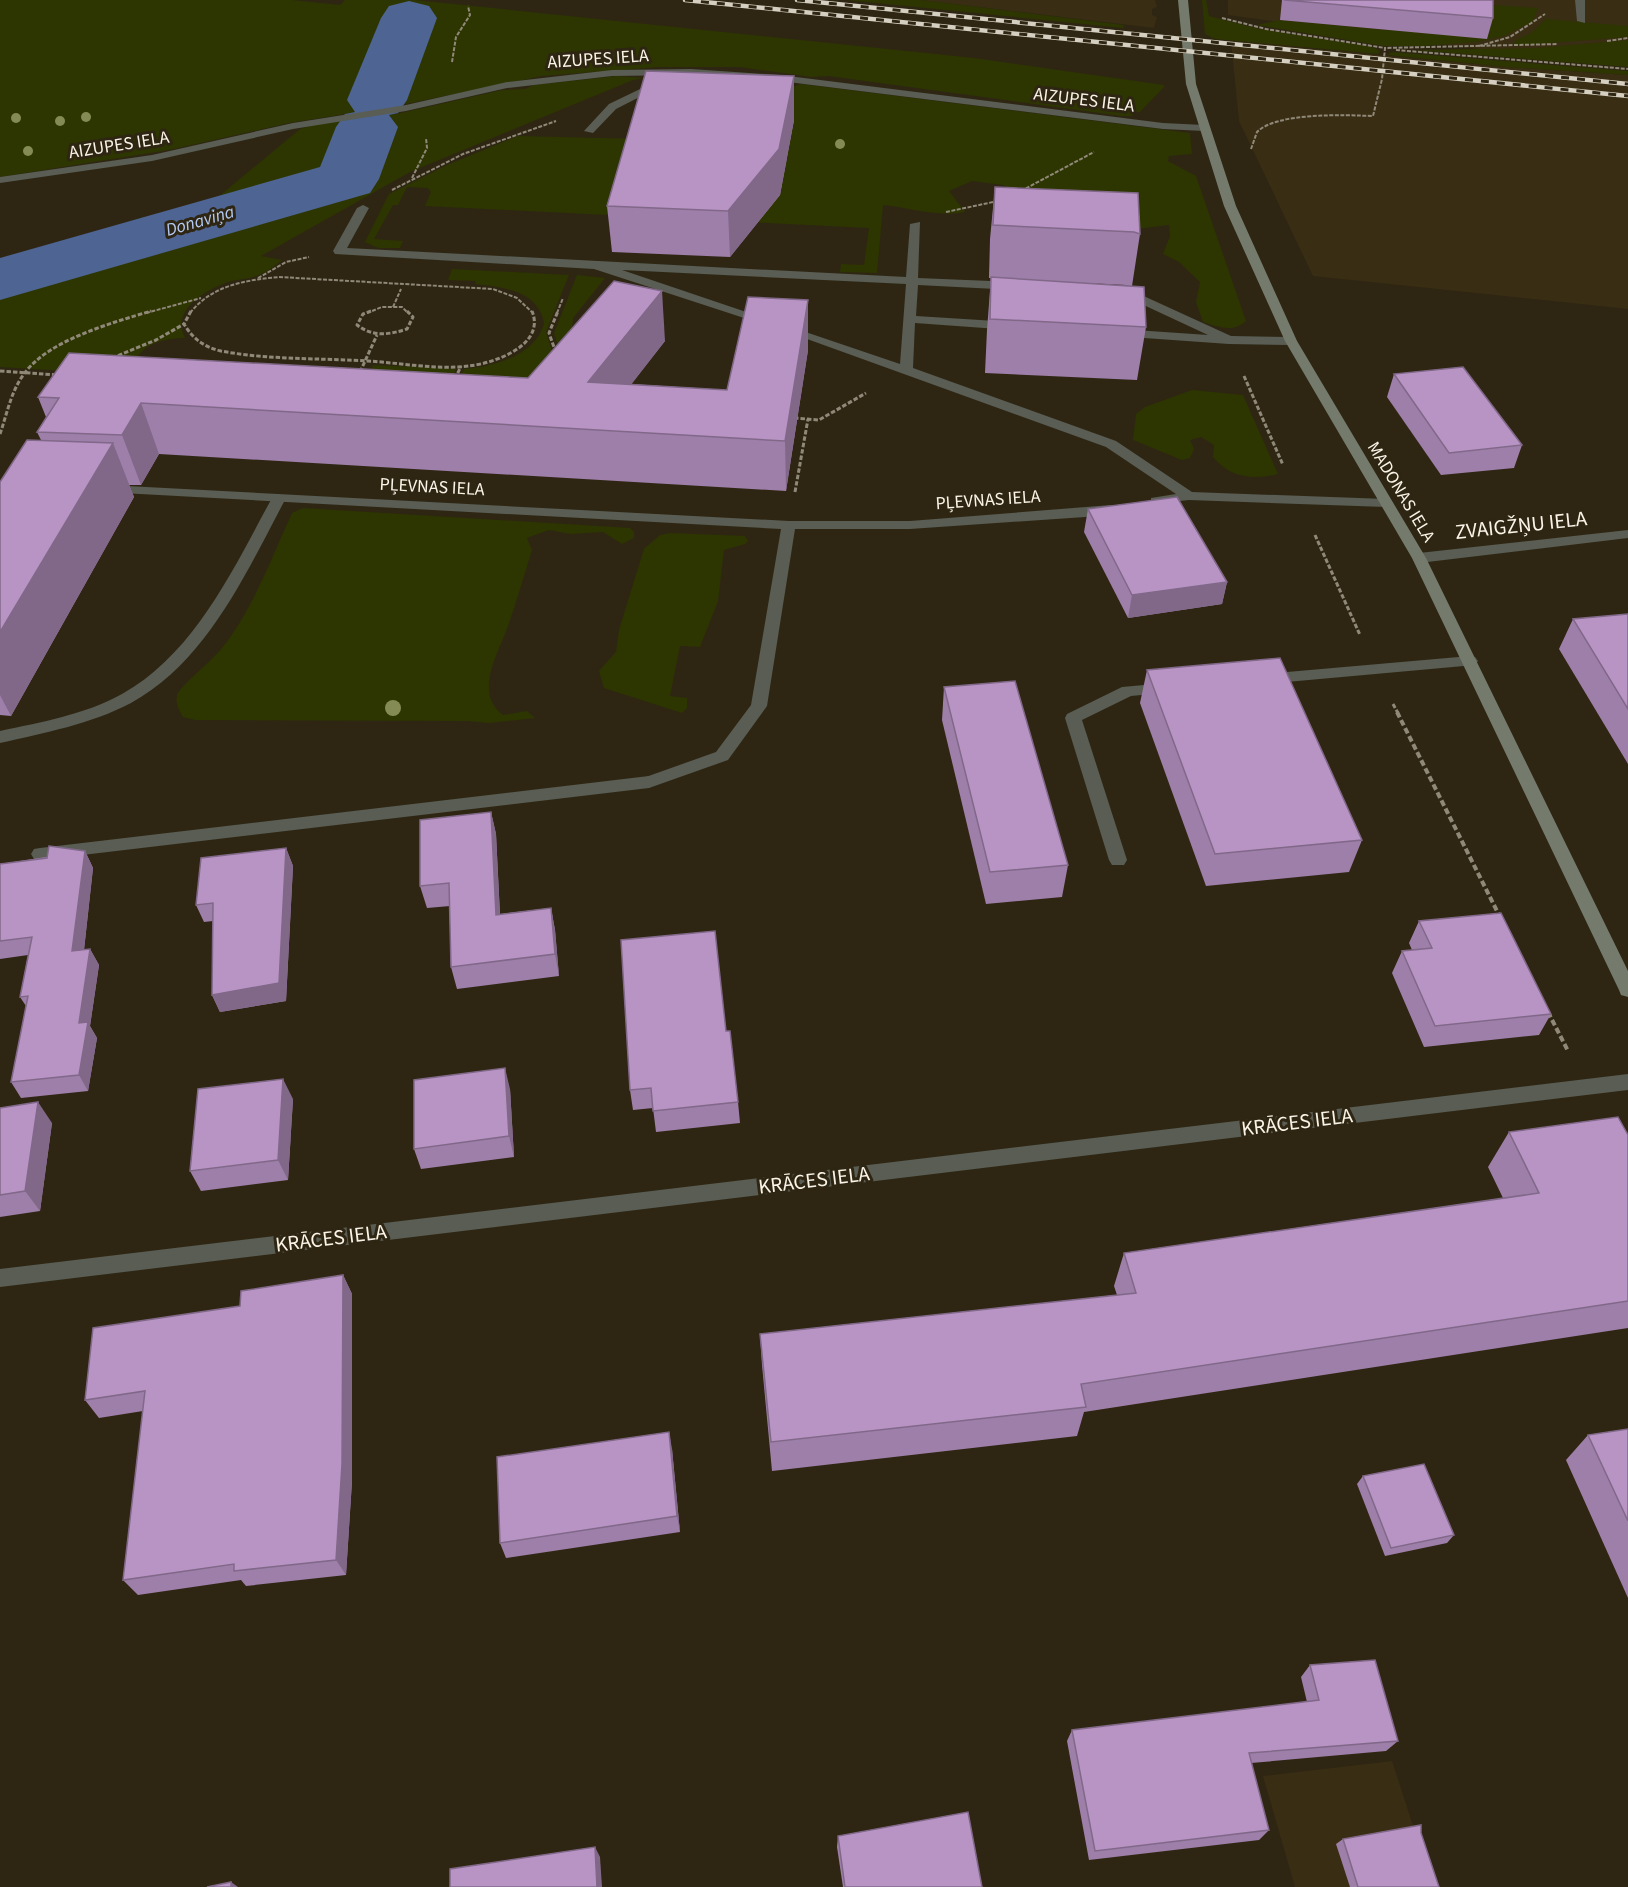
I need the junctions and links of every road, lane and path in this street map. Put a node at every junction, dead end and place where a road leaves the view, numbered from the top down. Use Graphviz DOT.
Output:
graph roads {
  1 [pos="1183,0"];
  2 [pos="1580,0"];
  3 [pos="1546,13"];
  4 [pos="1222,18"];
  5 [pos="1582,21"];
  6 [pos="1628,38"];
  7 [pos="1599,42"];
  8 [pos="1567,44"];
  9 [pos="1385,48"];
  10 [pos="1473,48"];
  11 [pos="1628,69"];
  12 [pos="690,72"];
  13 [pos="620,101"];
  14 [pos="1136,123"];
  15 [pos="1204,128"];
  16 [pos="589,131"];
  17 [pos="1249,156"];
  18 [pos="0,180"];
  19 [pos="1017,193"];
  20 [pos="1008,196"];
  21 [pos="363,208"];
  22 [pos="916,224"];
  23 [pos="339,251"];
  24 [pos="577,264"];
  25 [pos="595,265"];
  26 [pos="256,279"];
  27 [pos="912,282"];
  28 [pos="1031,287"];
  29 [pos="1114,291"];
  30 [pos="207,296"];
  31 [pos="910,319"];
  32 [pos="184,324"];
  33 [pos="1028,327"];
  34 [pos="1110,332"];
  35 [pos="377,335"];
  36 [pos="1228,340"];
  37 [pos="1291,341"];
  38 [pos="109,359"];
  39 [pos="365,361"];
  40 [pos="560,363"];
  41 [pos="461,366"];
  42 [pos="906,370"];
  43 [pos="0,371"];
  44 [pos="24,373"];
  45 [pos="67,375"];
  46 [pos="355,382"];
  47 [pos="451,387"];
  48 [pos="786,418"];
  49 [pos="808,419"];
  50 [pos="0,434"];
  51 [pos="96,489"];
  52 [pos="1188,496"];
  53 [pos="279,498"];
  54 [pos="1386,503"];
  55 [pos="789,525"];
  56 [pos="1628,534"];
  57 [pos="1419,558"];
  58 [pos="1470,661"];
  59 [pos="1375,669"];
  60 [pos="1246,681"];
  61 [pos="1187,686"];
  62 [pos="0,736"];
  63 [pos="40,854"];
  64 [pos="1118,860"];
  65 [pos="1501,918"];
  66 [pos="1628,990"];
  67 [pos="1544,1003"];
  68 [pos="1628,1082"];
  69 [pos="1587,1087"];
  70 [pos="0,1278"];
  1 -- 15 [label="main road, MADONAS IELA"];
  2 -- 5 [label="street"];
  3 -- 10 [label="path"];
  4 -- 9 [label="path"];
  6 -- 7 [label="path"];
  8 -- 10 [label="path"];
  9 -- 10 [label="path"];
  9 -- 11 [label="path"];
  9 -- 17 [label="path"];
  12 -- 13 [label="street"];
  12 -- 14 [label="street, AIZUPES IELA"];
  12 -- 18 [label="street, AIZUPES IELA"];
  13 -- 16 [label="street"];
  13 -- 21 [label="path"];
  14 -- 15 [label="street, AIZUPES IELA"];
  14 -- 19 [label="path"];
  15 -- 37 [label="main road, MADONAS IELA"];
  20 -- 22 [label="path"];
  21 -- 23 [label="street"];
  22 -- 27 [label="street"];
  23 -- 24 [label="street"];
  23 -- 26 [label="path"];
  24 -- 25 [label="street"];
  24 -- 40 [label="path"];
  25 -- 27 [label="street"];
  25 -- 42 [label="street"];
  26 -- 30 [label="path"];
  26 -- 41 [label="path"];
  27 -- 28 [label="street"];
  27 -- 31 [label="street"];
  29 -- 36 [label="street"];
  30 -- 32 [label="path"];
  30 -- 44 [label="path"];
  31 -- 33 [label="street"];
  31 -- 42 [label="street"];
  32 -- 38 [label="path"];
  32 -- 39 [label="path"];
  34 -- 36 [label="street"];
  35 -- 35 [label="path"];
  35 -- 39 [label="path"];
  36 -- 37 [label="street"];
  37 -- 54 [label="main road, MADONAS IELA"];
  39 -- 41 [label="path"];
  39 -- 46 [label="path"];
  41 -- 47 [label="path"];
  42 -- 49 [label="path"];
  42 -- 52 [label="street"];
  43 -- 44 [label="path"];
  44 -- 45 [label="path"];
  44 -- 50 [label="path"];
  48 -- 49 [label="path"];
  49 -- 55 [label="path"];
  51 -- 53 [label="street, PĻEVNAS IELA"];
  52 -- 54 [label="street, PĻEVNAS IELA"];
  52 -- 55 [label="street, PĻEVNAS IELA"];
  53 -- 55 [label="street, PĻEVNAS IELA"];
  53 -- 62 [label="street"];
  54 -- 57 [label="main road, MADONAS IELA"];
  55 -- 63 [label="street"];
  56 -- 57 [label="street, ZVAIGŽŅU IELA"];
  57 -- 58 [label="main road, MADONAS IELA"];
  58 -- 59 [label="street"];
  58 -- 66 [label="main road, MADONAS IELA"];
  59 -- 60 [label="street"];
  59 -- 65 [label="path"];
  61 -- 64 [label="street"];
  67 -- 69 [label="path"];
  68 -- 69 [label="street, KRĀCES IELA"];
  69 -- 70 [label="street, KRĀCES IELA"];
}
